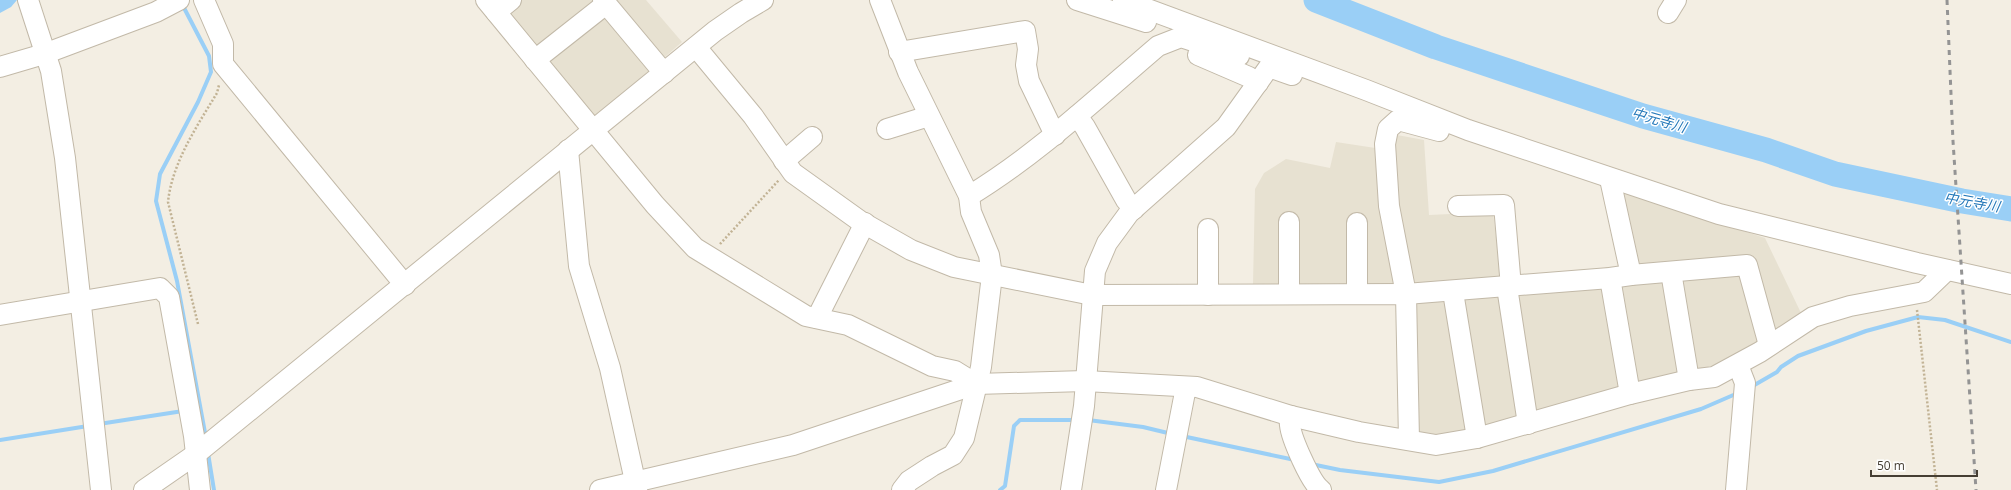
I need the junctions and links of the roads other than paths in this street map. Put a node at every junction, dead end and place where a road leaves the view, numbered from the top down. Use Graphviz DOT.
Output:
graph roads {
  1 [pos="28,0"];
  2 [pos="179,0"];
  3 [pos="204,0"];
  4 [pos="511,0"];
  5 [pos="763,0"];
  6 [pos="880,0"];
  7 [pos="1077,0"];
  8 [pos="1123,0"];
  9 [pos="604,2"];
  10 [pos="491,6"];
  11 [pos="1167,42"];
  12 [pos="696,47"];
  13 [pos="43,50"];
  14 [pos="1262,51"];
  15 [pos="899,52"];
  16 [pos="536,60"];
  17 [pos="0,67"];
  18 [pos="664,74"];
  19 [pos="1258,83"];
  20 [pos="1366,90"];
  21 [pos="929,116"];
  22 [pos="1077,116"];
  23 [pos="887,129"];
  24 [pos="595,130"];
  25 [pos="1468,130"];
  26 [pos="1055,135"];
  27 [pos="812,137"];
  28 [pos="568,150"];
  29 [pos="787,165"];
  30 [pos="1610,179"];
  31 [pos="969,196"];
  32 [pos="1458,206"];
  33 [pos="1134,209"];
  34 [pos="1289,222"];
  35 [pos="865,223"];
  36 [pos="1357,223"];
  37 [pos="1208,229"];
  38 [pos="1947,270"];
  39 [pos="1670,272"];
  40 [pos="992,275"];
  41 [pos="1631,275"];
  42 [pos="1610,278"];
  43 [pos="2011,284"];
  44 [pos="405,285"];
  45 [pos="1509,287"];
  46 [pos="1453,292"];
  47 [pos="1289,294"];
  48 [pos="1357,294"];
  49 [pos="1406,294"];
  50 [pos="1092,295"];
  51 [pos="1208,295"];
  52 [pos="81,302"];
  53 [pos="0,315"];
  54 [pos="817,318"];
  55 [pos="1769,345"];
  56 [pos="1738,365"];
  57 [pos="1689,380"];
  58 [pos="1085,381"];
  59 [pos="976,384"];
  60 [pos="1186,387"];
  61 [pos="1630,394"];
  62 [pos="1291,416"];
  63 [pos="1528,424"];
  64 [pos="1477,438"];
  65 [pos="1409,440"];
  66 [pos="196,454"];
  67 [pos="637,485"];
  68 [pos="102,490"];
  69 [pos="144,490"];
  70 [pos="200,490"];
  71 [pos="600,490"];
  72 [pos="902,490"];
  73 [pos="1071,490"];
  74 [pos="1166,490"];
  75 [pos="1321,490"];
  76 [pos="1736,490"];
  1 -- 13 [label="street"];
  2 -- 13 [label="street"];
  3 -- 44 [label="street"];
  4 -- 10 [label="street"];
  5 -- 12 [label="street"];
  6 -- 15 [label="street"];
  7 -- 11 [label="street"];
  8 -- 14 [label="street"];
  9 -- 16 [label="street"];
  9 -- 18 [label="street"];
  10 -- 16 [label="street"];
  11 -- 14 [label="street"];
  11 -- 19 [label="street"];
  11 -- 22 [label="street"];
  12 -- 18 [label="street"];
  12 -- 29 [label="street"];
  13 -- 17 [label="street"];
  13 -- 52 [label="street"];
  14 -- 20 [label="street"];
  15 -- 21 [label="street"];
  15 -- 26 [label="street"];
  16 -- 24 [label="street"];
  18 -- 24 [label="street"];
  19 -- 20 [label="street"];
  19 -- 33 [label="street"];
  20 -- 25 [label="street"];
  21 -- 23 [label="street"];
  21 -- 31 [label="street"];
  22 -- 26 [label="street"];
  22 -- 33 [label="street"];
  24 -- 28 [label="street"];
  24 -- 54 [label="street"];
  25 -- 30 [label="street"];
  25 -- 49 [label="street"];
  26 -- 31 [label="street"];
  27 -- 29 [label="street"];
  28 -- 44 [label="street"];
  28 -- 67 [label="street"];
  29 -- 35 [label="street"];
  30 -- 38 [label="street"];
  30 -- 41 [label="street"];
  31 -- 40 [label="street"];
  32 -- 45 [label="street"];
  33 -- 50 [label="street"];
  34 -- 47 [label="street"];
  35 -- 40 [label="street"];
  35 -- 54 [label="street"];
  36 -- 48 [label="street"];
  37 -- 51 [label="street"];
  38 -- 43 [label="street"];
  38 -- 55 [label="street"];
  39 -- 41 [label="street"];
  39 -- 55 [label="street"];
  39 -- 57 [label="street"];
  40 -- 50 [label="street"];
  40 -- 59 [label="street"];
  41 -- 42 [label="street"];
  42 -- 45 [label="street"];
  42 -- 61 [label="street"];
  44 -- 66 [label="street"];
  45 -- 46 [label="street"];
  45 -- 63 [label="street"];
  46 -- 49 [label="street"];
  46 -- 64 [label="street"];
  47 -- 48 [label="street"];
  47 -- 51 [label="street"];
  48 -- 49 [label="street"];
  49 -- 65 [label="street"];
  50 -- 51 [label="street"];
  50 -- 58 [label="street"];
  52 -- 53 [label="street"];
  52 -- 66 [label="street"];
  52 -- 68 [label="street"];
  54 -- 59 [label="street"];
  55 -- 56 [label="street"];
  56 -- 57 [label="street"];
  56 -- 76 [label="street"];
  57 -- 61 [label="street"];
  58 -- 59 [label="street"];
  58 -- 60 [label="street"];
  58 -- 73 [label="street"];
  59 -- 67 [label="street"];
  59 -- 72 [label="street"];
  60 -- 62 [label="street"];
  60 -- 74 [label="street"];
  61 -- 63 [label="street"];
  62 -- 65 [label="street"];
  62 -- 75 [label="street"];
  63 -- 64 [label="street"];
  64 -- 65 [label="street"];
  66 -- 69 [label="street"];
  66 -- 70 [label="street"];
  67 -- 71 [label="street"];
}
